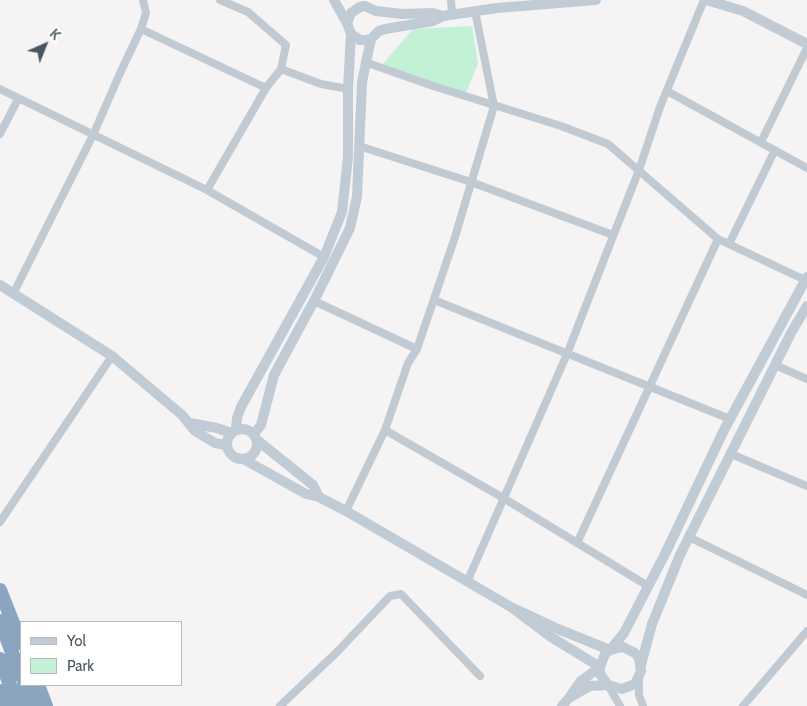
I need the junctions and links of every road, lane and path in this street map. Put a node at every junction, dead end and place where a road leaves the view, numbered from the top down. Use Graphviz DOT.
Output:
graph roads {
  1 [pos="143,0"];
  2 [pos="220,0"];
  3 [pos="334,0"];
  4 [pos="451,0"];
  5 [pos="594,0"];
  6 [pos="705,0"];
  7 [pos="357,3"];
  8 [pos="497,4"];
  9 [pos="376,11"];
  10 [pos="475,11"];
  11 [pos="447,15"];
  12 [pos="347,23"];
  13 [pos="141,29"];
  14 [pos="379,31"];
  15 [pos="351,34"];
  16 [pos="371,39"];
  17 [pos="807,44"];
  18 [pos="807,48"];
  19 [pos="366,62"];
  20 [pos="281,69"];
  21 [pos="266,88"];
  22 [pos="348,88"];
  23 [pos="0,89"];
  24 [pos="667,91"];
  25 [pos="18,99"];
  26 [pos="494,106"];
  27 [pos="0,134"];
  28 [pos="93,136"];
  29 [pos="761,142"];
  30 [pos="359,146"];
  31 [pos="775,150"];
  32 [pos="807,168"];
  33 [pos="639,170"];
  34 [pos="471,182"];
  35 [pos="207,190"];
  36 [pos="613,235"];
  37 [pos="718,239"];
  38 [pos="729,244"];
  39 [pos="324,257"];
  40 [pos="806,278"];
  41 [pos="0,285"];
  42 [pos="13,294"];
  43 [pos="434,300"];
  44 [pos="314,301"];
  45 [pos="807,306"];
  46 [pos="418,349"];
  47 [pos="567,354"];
  48 [pos="112,356"];
  49 [pos="775,365"];
  50 [pos="807,379"];
  51 [pos="650,388"];
  52 [pos="730,420"];
  53 [pos="190,423"];
  54 [pos="385,430"];
  55 [pos="234,432"];
  56 [pos="256,437"];
  57 [pos="226,445"];
  58 [pos="731,454"];
  59 [pos="245,460"];
  60 [pos="807,486"];
  61 [pos="319,497"];
  62 [pos="504,499"];
  63 [pos="346,511"];
  64 [pos="0,522"];
  65 [pos="689,537"];
  66 [pos="577,543"];
  67 [pos="466,582"];
  68 [pos="648,586"];
  69 [pos="0,590"];
  70 [pos="807,594"];
  71 [pos="511,607"];
  72 [pos="0,621"];
  73 [pos="807,631"];
  74 [pos="20,640"];
  75 [pos="610,650"];
  76 [pos="0,659"];
  77 [pos="641,665"];
  78 [pos="600,666"];
  79 [pos="20,673"];
  80 [pos="480,676"];
  81 [pos="639,678"];
  82 [pos="608,685"];
  83 [pos="24,686"];
  84 [pos="38,686"];
  85 [pos="0,691"];
  86 [pos="565,702"];
  87 [pos="5,706"];
  88 [pos="18,706"];
  89 [pos="32,706"];
  90 [pos="46,706"];
  91 [pos="280,706"];
  92 [pos="620,706"];
  93 [pos="643,706"];
  94 [pos="743,706"];
  1 -- 13 [label="street"];
  2 -- 20 [label="street"];
  3 -- 12 [label="street"];
  4 -- 11 [label="street"];
  5 -- 8 [label="street"];
  6 -- 17 [label="street"];
  6 -- 24 [label="street"];
  7 -- 9 [label="street"];
  7 -- 12 [label="street"];
  8 -- 10 [label="street"];
  9 -- 11 [label="street"];
  9 -- 14 [label="street"];
  10 -- 11 [label="street"];
  10 -- 26 [label="street"];
  11 -- 14 [label="street"];
  12 -- 15 [label="street"];
  13 -- 21 [label="street"];
  13 -- 28 [label="street"];
  14 -- 16 [label="street"];
  15 -- 16 [label="street"];
  15 -- 22 [label="street"];
  16 -- 19 [label="street"];
  18 -- 29 [label="street"];
  19 -- 26 [label="street"];
  19 -- 30 [label="street"];
  20 -- 21 [label="street"];
  20 -- 22 [label="street"];
  21 -- 35 [label="street"];
  22 -- 39 [label="street"];
  23 -- 25 [label="street"];
  24 -- 29 [label="street"];
  24 -- 33 [label="street"];
  25 -- 27 [label="street"];
  25 -- 28 [label="street"];
  26 -- 33 [label="street"];
  26 -- 34 [label="street"];
  28 -- 35 [label="street"];
  28 -- 42 [label="street"];
  29 -- 31 [label="street"];
  30 -- 34 [label="street"];
  30 -- 44 [label="street"];
  31 -- 32 [label="street"];
  31 -- 38 [label="street"];
  33 -- 36 [label="street"];
  33 -- 37 [label="street"];
  34 -- 36 [label="street"];
  34 -- 43 [label="street"];
  35 -- 39 [label="street"];
  36 -- 47 [label="street"];
  37 -- 38 [label="street"];
  37 -- 51 [label="street"];
  38 -- 40 [label="street"];
  39 -- 55 [label="street"];
  40 -- 52 [label="street"];
  41 -- 42 [label="street"];
  42 -- 48 [label="street"];
  43 -- 46 [label="street"];
  43 -- 47 [label="street"];
  44 -- 46 [label="street"];
  44 -- 56 [label="street"];
  45 -- 49 [label="street"];
  46 -- 54 [label="street"];
  47 -- 51 [label="street"];
  47 -- 62 [label="street"];
  48 -- 53 [label="street"];
  48 -- 64 [label="street"];
  49 -- 50 [label="street"];
  49 -- 58 [label="street"];
  51 -- 52 [label="street"];
  51 -- 66 [label="street"];
  52 -- 68 [label="street"];
  53 -- 55 [label="street"];
  53 -- 57 [label="street"];
  54 -- 62 [label="street"];
  54 -- 63 [label="street"];
  55 -- 56 [label="street"];
  55 -- 57 [label="street"];
  56 -- 59 [label="street"];
  56 -- 61 [label="street"];
  57 -- 59 [label="street"];
  58 -- 60 [label="street"];
  58 -- 65 [label="street"];
  59 -- 61 [label="street"];
  61 -- 63 [label="street"];
  62 -- 66 [label="street"];
  62 -- 67 [label="street"];
  63 -- 67 [label="street"];
  65 -- 70 [label="street"];
  65 -- 77 [label="street"];
  66 -- 68 [label="street"];
  67 -- 71 [label="street"];
  68 -- 75 [label="street"];
  69 -- 74 [label="highway"];
  71 -- 75 [label="street"];
  71 -- 78 [label="street"];
  72 -- 79 [label="highway"];
  73 -- 94 [label="street"];
  75 -- 77 [label="street"];
  75 -- 78 [label="street"];
  76 -- 88 [label="highway"];
  77 -- 81 [label="street"];
  78 -- 82 [label="street"];
  78 -- 86 [label="street"];
  80 -- 91 [label="street"];
  81 -- 82 [label="street"];
  81 -- 93 [label="street"];
  82 -- 86 [label="street"];
  82 -- 92 [label="street"];
  83 -- 89 [label="highway"];
  84 -- 90 [label="highway"];
  85 -- 87 [label="highway"];
}
